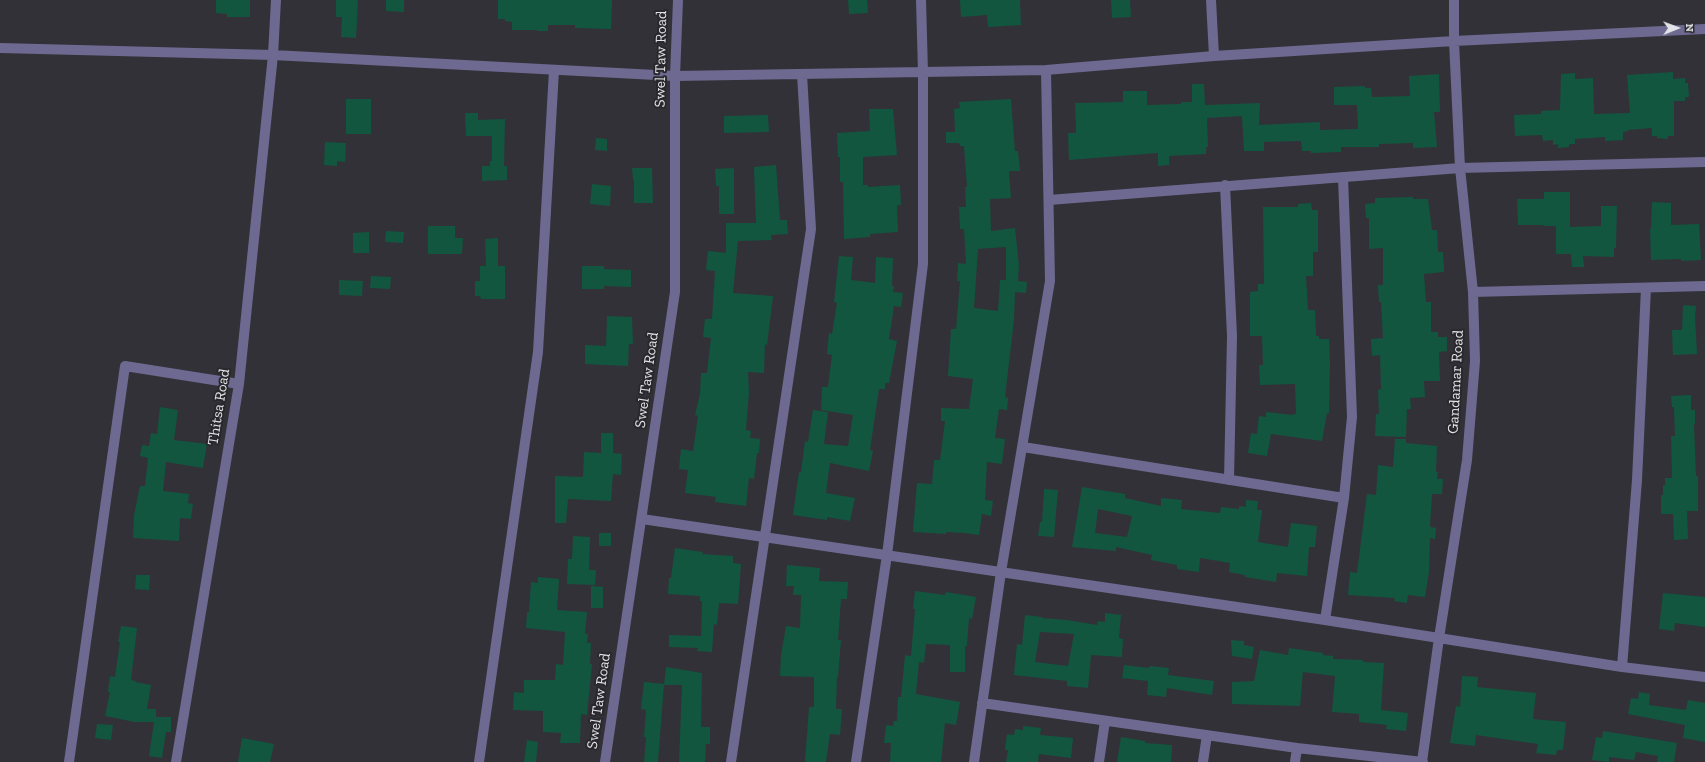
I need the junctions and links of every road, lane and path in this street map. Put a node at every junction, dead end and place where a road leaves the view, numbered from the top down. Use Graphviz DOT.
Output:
graph roads {
  1 [pos="276,0"];
  2 [pos="678,0"];
  3 [pos="921,0"];
  4 [pos="1211,0"];
  5 [pos="1454,0"];
  6 [pos="1705,29"];
  7 [pos="1454,41"];
  8 [pos="0,48"];
  9 [pos="273,55"];
  10 [pos="1214,56"];
  11 [pos="554,70"];
  12 [pos="1046,70"];
  13 [pos="923,72"];
  14 [pos="802,74"];
  15 [pos="675,76"];
  16 [pos="1705,162"];
  17 [pos="1460,168"];
  18 [pos="1343,177"];
  19 [pos="1224,186"];
  20 [pos="1049,200"];
  21 [pos="1705,286"];
  22 [pos="1646,288"];
  23 [pos="1473,292"];
  24 [pos="239,384"];
  25 [pos="1023,447"];
  26 [pos="1229,480"];
  27 [pos="1344,498"];
  28 [pos="642,518"];
  29 [pos="765,537"];
  30 [pos="887,555"];
  31 [pos="1001,572"];
  32 [pos="1325,620"];
  33 [pos="1439,638"];
  34 [pos="1622,667"];
  35 [pos="1705,678"];
  36 [pos="982,703"];
  37 [pos="1105,721"];
  38 [pos="1207,735"];
  39 [pos="1297,748"];
  40 [pos="69,762"];
  41 [pos="176,762"];
  42 [pos="479,762"];
  43 [pos="605,762"];
  44 [pos="731,762"];
  45 [pos="856,762"];
  46 [pos="974,762"];
  47 [pos="1099,762"];
  48 [pos="1203,762"];
  49 [pos="1295,762"];
  50 [pos="1422,762"];
  1 -- 9 [label="street, Thitsa Road"];
  2 -- 15 [label="street, Swel Taw Road"];
  3 -- 13 [label="street"];
  4 -- 10 [label="street"];
  5 -- 7 [label="street, Gandamar Road"];
  6 -- 7 [label="street"];
  7 -- 10 [label="street"];
  7 -- 17 [label="street, Gandamar Road"];
  8 -- 9 [label="street"];
  9 -- 11 [label="street"];
  9 -- 24 [label="street, Thitsa Road"];
  10 -- 12 [label="street"];
  11 -- 15 [label="street"];
  11 -- 42 [label="street"];
  12 -- 13 [label="street"];
  12 -- 20 [label="street"];
  13 -- 14 [label="street"];
  13 -- 30 [label="street"];
  14 -- 15 [label="street"];
  14 -- 29 [label="street"];
  15 -- 28 [label="street, Swel Taw Road"];
  16 -- 17 [label="street"];
  17 -- 18 [label="street"];
  17 -- 23 [label="street, Gandamar Road"];
  18 -- 19 [label="street"];
  18 -- 27 [label="street"];
  19 -- 20 [label="street"];
  19 -- 26 [label="street"];
  20 -- 25 [label="street"];
  21 -- 22 [label="street"];
  22 -- 23 [label="street"];
  22 -- 34 [label="street"];
  23 -- 33 [label="street, Gandamar Road"];
  24 -- 40 [label="street"];
  24 -- 41 [label="street, Thitsa Road"];
  25 -- 26 [label="street"];
  25 -- 31 [label="street"];
  26 -- 27 [label="street"];
  27 -- 32 [label="street"];
  28 -- 29 [label="street"];
  28 -- 43 [label="street, Swel Taw Road"];
  29 -- 30 [label="street"];
  29 -- 44 [label="street"];
  30 -- 31 [label="street"];
  30 -- 45 [label="street"];
  31 -- 32 [label="street"];
  31 -- 36 [label="street"];
  32 -- 33 [label="street"];
  33 -- 34 [label="street"];
  33 -- 50 [label="street, Gandamar Road"];
  34 -- 35 [label="street"];
  36 -- 37 [label="street"];
  36 -- 46 [label="street"];
  37 -- 38 [label="street"];
  37 -- 47 [label="street"];
  38 -- 39 [label="street"];
  38 -- 48 [label="street"];
  39 -- 49 [label="street"];
  39 -- 50 [label="street"];
}
